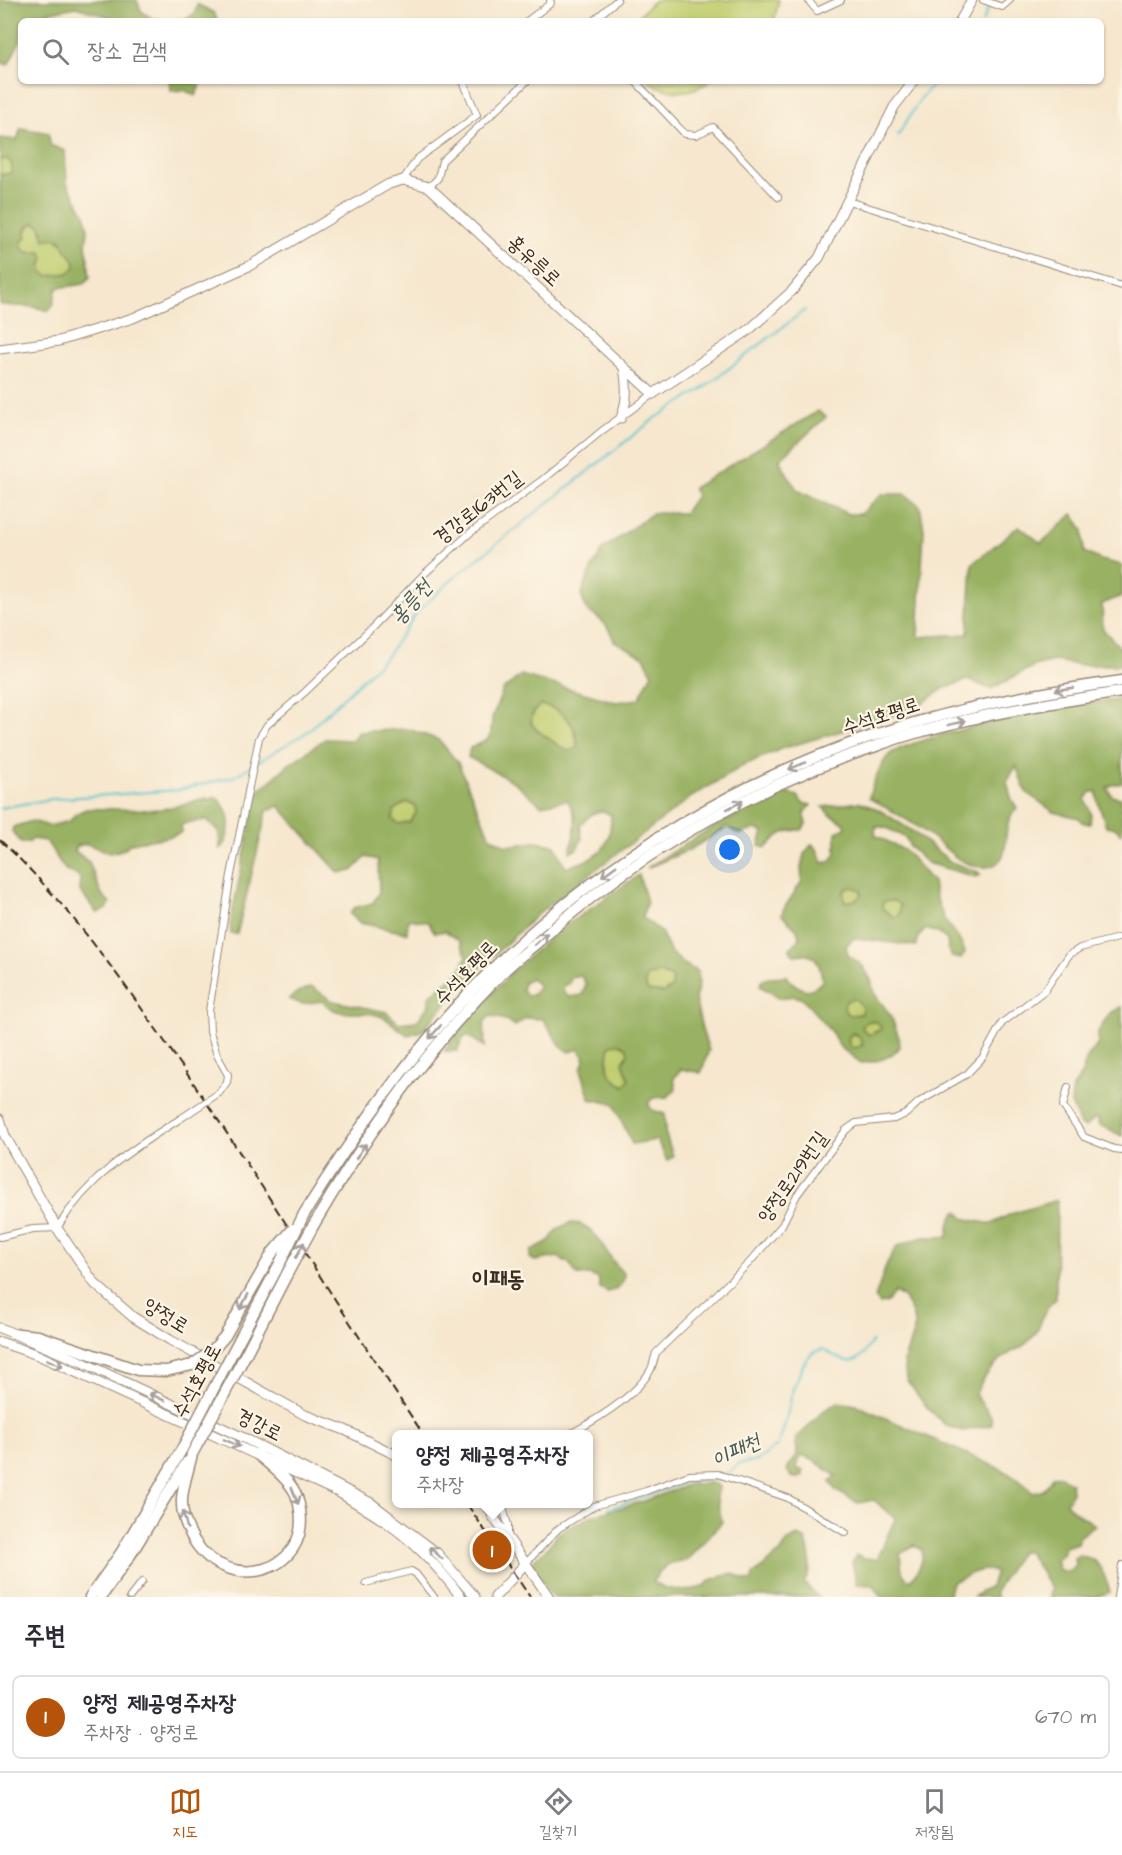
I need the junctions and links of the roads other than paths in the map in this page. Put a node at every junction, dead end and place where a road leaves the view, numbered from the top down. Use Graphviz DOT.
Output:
graph roads {
  1 [pos="550,0"];
  2 [pos="617,0"];
  3 [pos="808,0"];
  4 [pos="841,0"];
  5 [pos="972,0"];
  6 [pos="1010,0"];
  7 [pos="985,1"];
  8 [pos="531,18"];
  9 [pos="596,18"];
  10 [pos="962,18"];
  11 [pos="464,84"];
  12 [pos="524,84"];
  13 [pos="637,84"];
  14 [pos="912,84"];
  15 [pos="403,180"];
  16 [pos="429,187"];
  17 [pos="778,197"];
  18 [pos="851,202"];
  19 [pos="1122,286"];
  20 [pos="0,349"];
  21 [pos="624,368"];
  22 [pos="653,394"];
  23 [pos="621,418"];
  24 [pos="1122,681"];
  25 [pos="1122,692"];
  26 [pos="1122,937"];
  27 [pos="1068,1087"];
  28 [pos="0,1119"];
  29 [pos="1122,1149"];
  30 [pos="304,1215"];
  31 [pos="57,1228"];
  32 [pos="0,1237"];
  33 [pos="0,1328"];
  34 [pos="19,1334"];
  35 [pos="0,1342"];
  36 [pos="577,1430"];
  37 [pos="187,1451"];
  38 [pos="392,1453"];
  39 [pos="257,1454"];
  40 [pos="593,1507"];
  41 [pos="503,1508"];
  42 [pos="591,1508"];
  43 [pos="492,1515"];
  44 [pos="846,1533"];
  45 [pos="508,1540"];
  46 [pos="525,1564"];
  47 [pos="1122,1566"];
  48 [pos="142,1582"];
  49 [pos="366,1583"];
  50 [pos="90,1597"];
  51 [pos="101,1597"];
  52 [pos="130,1597"];
  53 [pos="434,1597"];
  54 [pos="461,1597"];
  55 [pos="475,1597"];
  56 [pos="495,1597"];
  57 [pos="549,1597"];
  58 [pos="1117,1597"];
  1 -- 8 [label="street"];
  2 -- 9 [label="street"];
  3 -- 4 [label="street"];
  5 -- 10 [label="main road"];
  6 -- 7 [label="street"];
  11 -- 15 [label="street"];
  12 -- 16 [label="street"];
  13 -- 17 [label="street"];
  14 -- 18 [label="main road"];
  15 -- 16 [label="main road, 홍유릉로"];
  15 -- 20 [label="main road"];
  16 -- 21 [label="main road, 홍유릉로"];
  18 -- 19 [label="street"];
  18 -- 22 [label="main road"];
  21 -- 22 [label="main road, 홍유릉로"];
  21 -- 23 [label="main road"];
  22 -- 23 [label="street, 경강로163번길"];
  23 -- 31 [label="street, 경강로163번길, bridge"];
  24 -- 30 [label="highway, 수석호평로, one-way"];
  37 -- 25 [label="highway, 수석호평로, one-way, bridge"];
  26 -- 36 [label="street, 양정로219번길"];
  27 -- 29 [label="street"];
  28 -- 31 [label="main road, 양정로"];
  30 -- 34 [label="highway, one-way, bridge"];
  30 -- 37 [label="highway, 수석호평로, bridge"];
  31 -- 32 [label="street"];
  31 -- 38 [label="main road, 양정로"];
  33 -- 34 [label="main road, 경강로"];
  55 -- 34 [label="main road, 경강로, one-way"];
  35 -- 39 [label="main road, 경강로, one-way"];
  39 -- 37 [label="highway, one-way"];
  37 -- 50 [label="highway, 수석호평로"];
  37 -- 51 [label="highway, 수석호평로"];
  39 -- 54 [label="main road, 경강로"];
  40 -- 44 [label="street"];
  41 -- 45 [label="street"];
  42 -- 46 [label="street"];
  43 -- 45 [label="main road"];
  45 -- 46 [label="main road"];
  46 -- 56 [label="main road"];
  46 -- 57 [label="main road"];
  47 -- 58 [label="street"];
  48 -- 52 [label="street"];
  49 -- 53 [label="street"];
}
